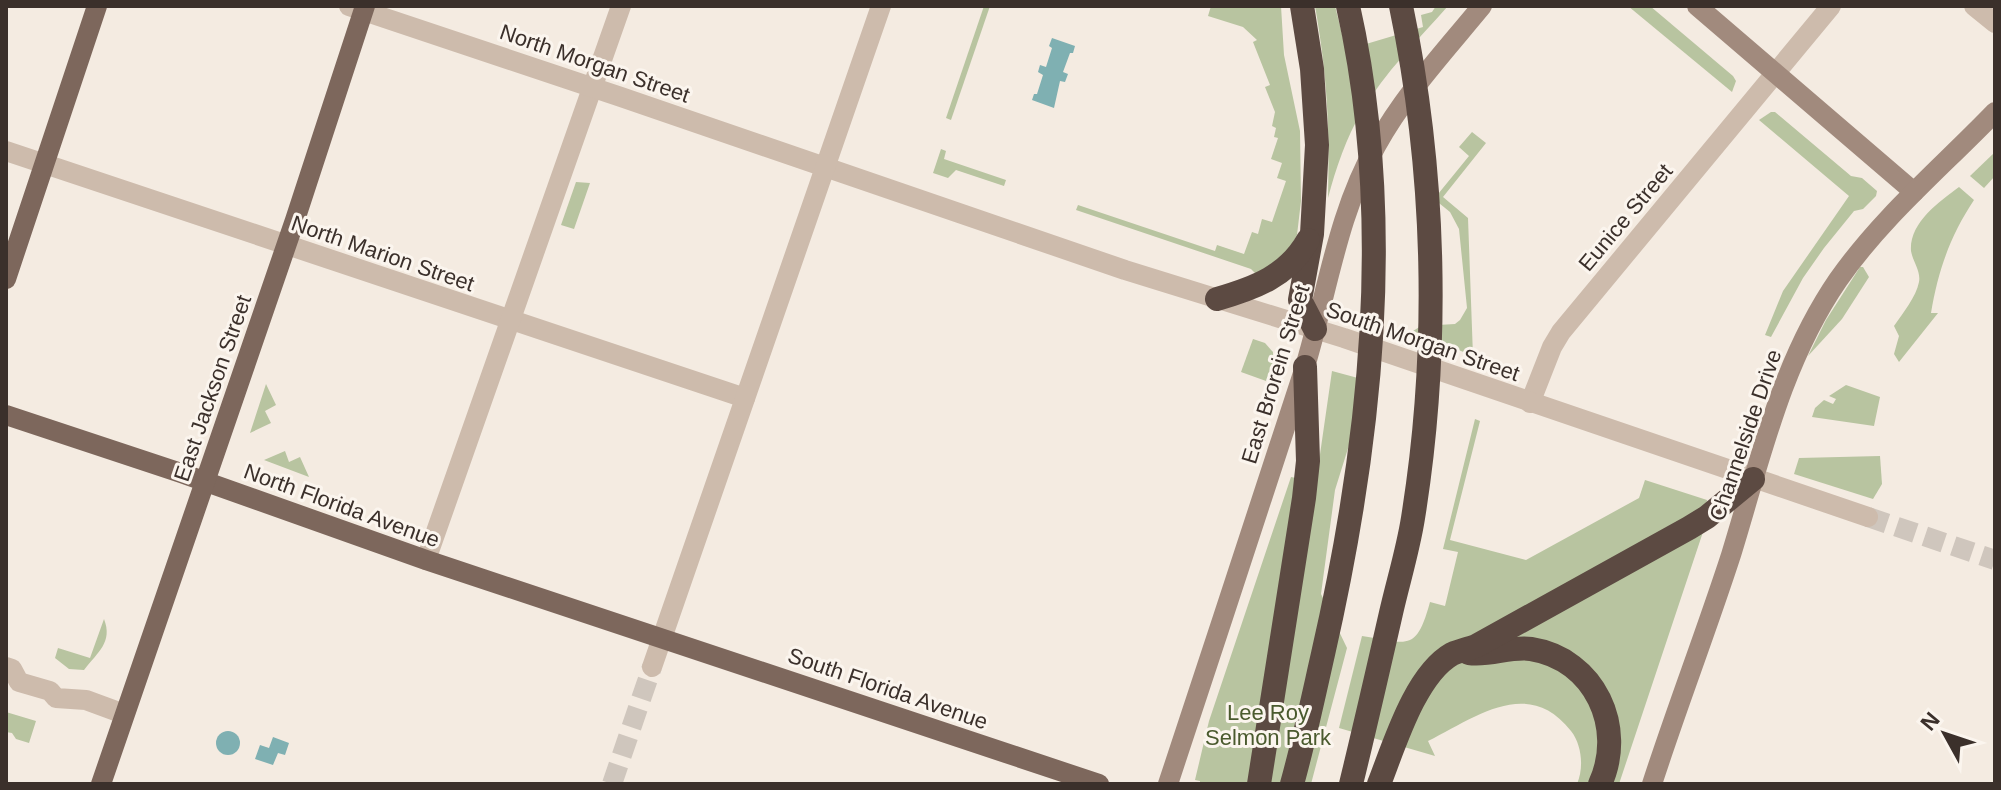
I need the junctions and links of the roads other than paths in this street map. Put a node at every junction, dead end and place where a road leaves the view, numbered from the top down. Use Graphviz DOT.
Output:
graph roads {
  1 [pos="97,6"];
  2 [pos="621,6"];
  3 [pos="881,6"];
  4 [pos="1302,6"];
  5 [pos="1348,6"];
  6 [pos="1401,6"];
  7 [pos="1482,6"];
  8 [pos="1697,6"];
  9 [pos="1831,6"];
  10 [pos="1974,6"];
  11 [pos="359,8"];
  12 [pos="1995,23"];
  13 [pos="1775,73"];
  14 [pos="594,87"];
  15 [pos="1995,112"];
  16 [pos="6,151"];
  17 [pos="45,165"];
  18 [pos="825,167"];
  19 [pos="1914,192"];
  20 [pos="1312,234"];
  21 [pos="286,246"];
  22 [pos="6,279"];
  23 [pos="1217,299"];
  24 [pos="511,321"];
  25 [pos="1315,329"];
  26 [pos="1305,367"];
  27 [pos="745,398"];
  28 [pos="1530,403"];
  29 [pos="6,415"];
  30 [pos="1753,479"];
  31 [pos="206,482"];
  32 [pos="1868,517"];
  33 [pos="426,560"];
  34 [pos="662,638"];
  35 [pos="1462,652"];
  36 [pos="6,667"];
  37 [pos="652,667"];
  38 [pos="124,714"];
  39 [pos="101,784"];
  40 [pos="1099,784"];
  41 [pos="1168,784"];
  42 [pos="1259,784"];
  43 [pos="1292,784"];
  44 [pos="1351,784"];
  45 [pos="1379,784"];
  46 [pos="1600,784"];
  47 [pos="1652,784"];
  1 -- 17 [label="main road"];
  2 -- 14 [label="street"];
  3 -- 18 [label="street"];
  4 -- 20 [label="highway"];
  5 -- 43 [label="highway"];
  6 -- 44 [label="highway"];
  7 -- 25 [label="main road, East Brorein Street"];
  8 -- 13 [label="main road"];
  9 -- 13 [label="street, Eunice Street"];
  10 -- 12 [label="street"];
  11 -- 14 [label="street, North Morgan Street"];
  11 -- 21 [label="main road, East Jackson Street"];
  13 -- 19 [label="main road"];
  13 -- 28 [label="street, Eunice Street"];
  14 -- 18 [label="street, North Morgan Street"];
  14 -- 24 [label="street"];
  15 -- 19 [label="main road, Channelside Drive"];
  16 -- 17 [label="street, North Marion Street"];
  17 -- 21 [label="street, North Marion Street"];
  17 -- 22 [label="main road"];
  18 -- 23 [label="street, South Morgan Street"];
  18 -- 27 [label="street"];
  19 -- 30 [label="main road, Channelside Drive"];
  20 -- 23 [label="highway"];
  20 -- 25 [label="highway"];
  21 -- 24 [label="street, North Marion Street"];
  21 -- 31 [label="main road, East Jackson Street"];
  23 -- 25 [label="street, South Morgan Street"];
  24 -- 27 [label="street, North Marion Street"];
  24 -- 33 [label="street"];
  25 -- 26 [label="main road, East Brorein Street"];
  25 -- 28 [label="street, South Morgan Street"];
  26 -- 41 [label="main road, East Brorein Street"];
  26 -- 42 [label="highway"];
  27 -- 34 [label="street"];
  28 -- 30 [label="street, South Morgan Street"];
  29 -- 31 [label="main road, North Florida Avenue"];
  30 -- 32 [label="street, South Morgan Street"];
  30 -- 35 [label="highway"];
  30 -- 47 [label="main road, Channelside Drive"];
  31 -- 33 [label="main road, North Florida Avenue"];
  31 -- 38 [label="main road, East Jackson Street"];
  33 -- 34 [label="main road, North Florida Avenue"];
  34 -- 37 [label="street"];
  34 -- 40 [label="main road, South Florida Avenue"];
  35 -- 45 [label="highway"];
  35 -- 46 [label="highway"];
  36 -- 38 [label="street"];
  38 -- 39 [label="main road, East Jackson Street"];
}
